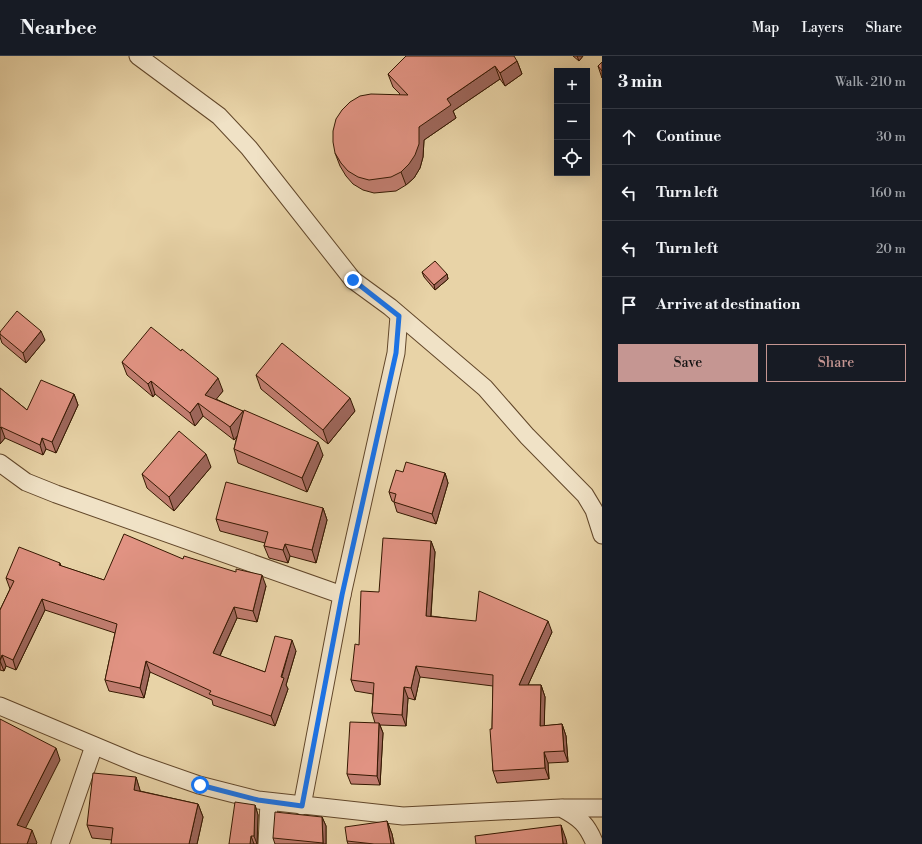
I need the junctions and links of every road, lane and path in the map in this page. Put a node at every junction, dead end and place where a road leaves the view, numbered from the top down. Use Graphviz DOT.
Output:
graph roads {
  1 [pos="138,56"];
  2 [pos="399,316"];
  3 [pos="0,463"];
  4 [pos="600,524"];
  5 [pos="342,595"];
  6 [pos="0,706"];
  7 [pos="94,746"];
  8 [pos="269,802"];
  9 [pos="302,806"];
  10 [pos="561,808"];
  11 [pos="602,808"];
  12 [pos="60,844"];
  13 [pos="267,844"];
  14 [pos="595,844"];
  1 -- 2 [label="street"];
  2 -- 4 [label="street"];
  2 -- 5 [label="street"];
  3 -- 5 [label="street"];
  5 -- 9 [label="street"];
  6 -- 7 [label="street"];
  7 -- 8 [label="street"];
  7 -- 12 [label="street"];
  8 -- 9 [label="street"];
  8 -- 13 [label="street"];
  9 -- 10 [label="street"];
  10 -- 11 [label="street"];
  10 -- 14 [label="street"];
}
